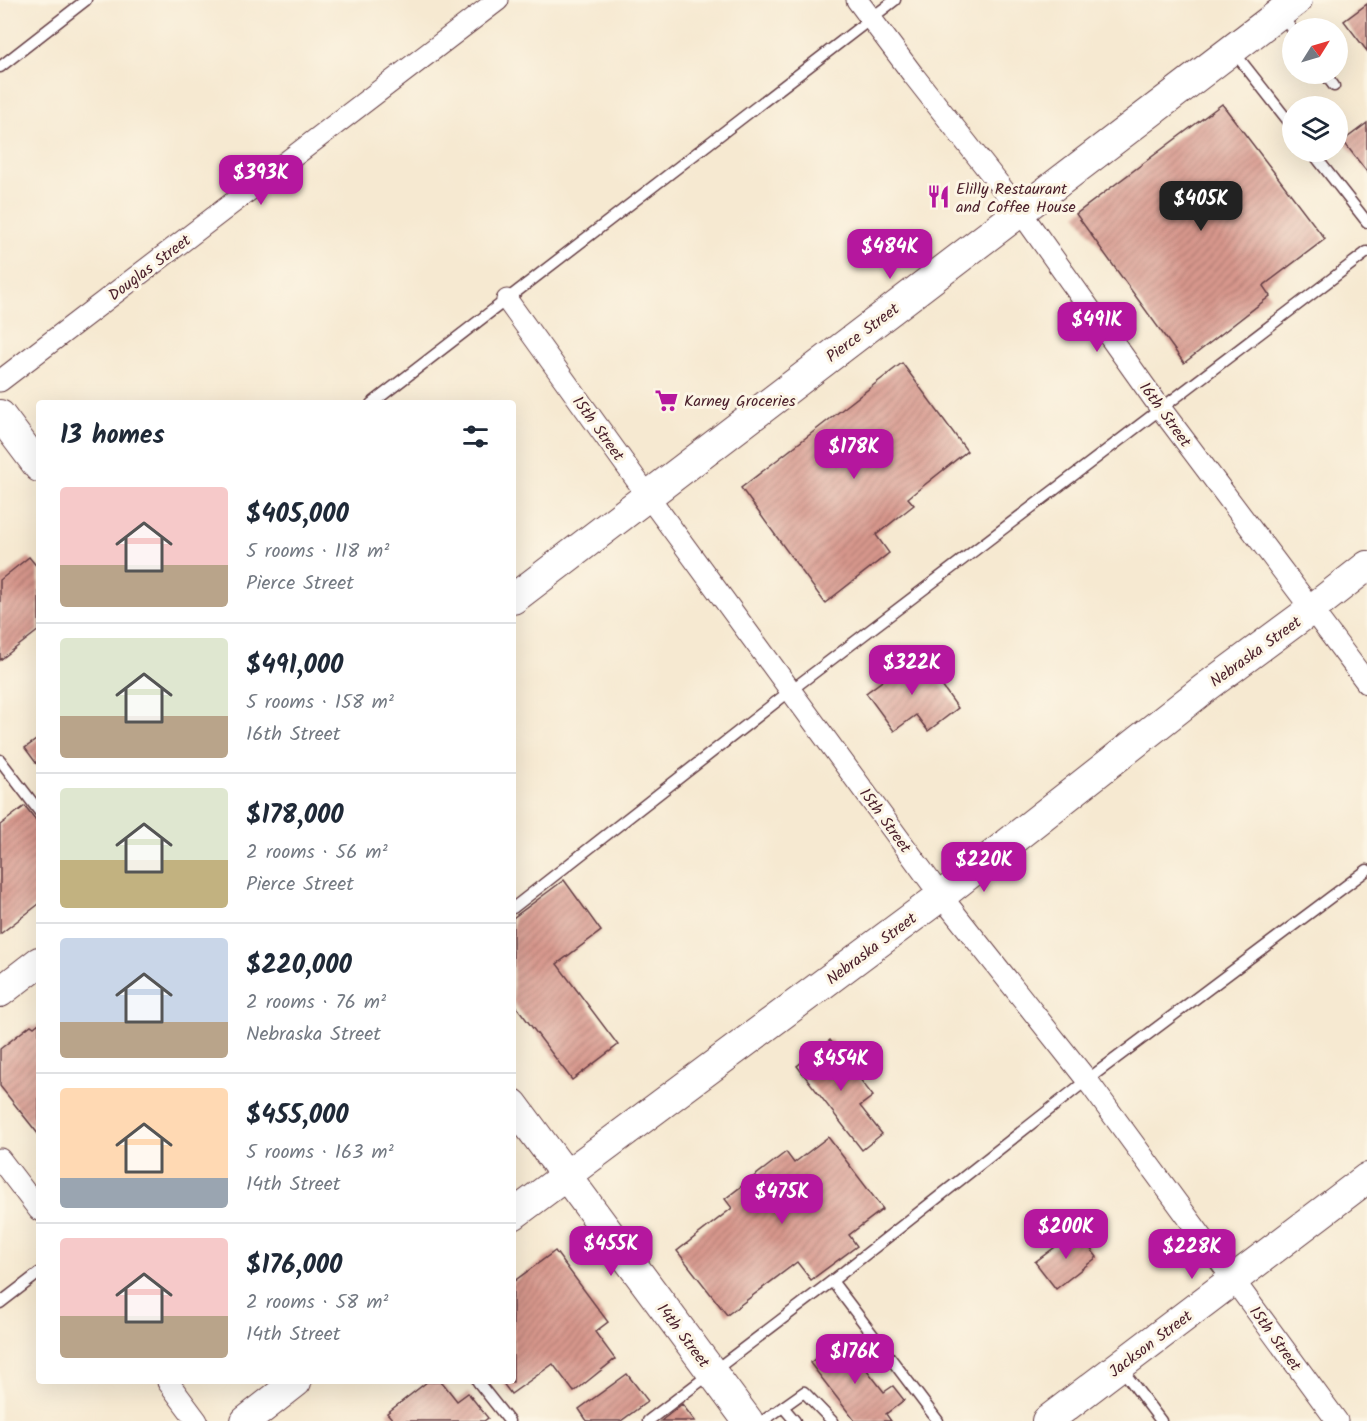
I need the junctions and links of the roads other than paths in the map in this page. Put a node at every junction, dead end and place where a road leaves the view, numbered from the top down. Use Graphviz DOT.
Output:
graph roads {
  1 [pos="86,0"];
  2 [pos="498,0"];
  3 [pos="858,0"];
  4 [pos="895,0"];
  5 [pos="1290,15"];
  6 [pos="871,18"];
  7 [pos="1232,50"];
  8 [pos="0,67"];
  9 [pos="1282,113"];
  10 [pos="1320,162"];
  11 [pos="1020,211"];
  12 [pos="1367,222"];
  13 [pos="1367,252"];
  14 [pos="507,300"];
  15 [pos="0,381"];
  16 [pos="376,400"];
  17 [pos="1161,409"];
  18 [pos="0,415"];
  19 [pos="36,462"];
  20 [pos="648,496"];
  21 [pos="1367,566"];
  22 [pos="516,597"];
  23 [pos="1312,609"];
  24 [pos="1367,683"];
  25 [pos="790,691"];
  26 [pos="0,760"];
  27 [pos="36,807"];
  28 [pos="1367,870"];
  29 [pos="941,896"];
  30 [pos="516,906"];
  31 [pos="36,964"];
  32 [pos="0,992"];
  33 [pos="1087,1080"];
  34 [pos="516,1108"];
  35 [pos="0,1159"];
  36 [pos="566,1176"];
  37 [pos="1367,1178"];
  38 [pos="36,1206"];
  39 [pos="516,1213"];
  40 [pos="36,1275"];
  41 [pos="1233,1280"];
  42 [pos="832,1281"];
  43 [pos="0,1303"];
  44 [pos="1119,1366"];
  45 [pos="712,1372"];
  46 [pos="170,1384"];
  47 [pos="293,1384"];
  48 [pos="480,1384"];
  49 [pos="783,1407"];
  50 [pos="198,1421"];
  51 [pos="246,1421"];
  52 [pos="509,1421"];
  53 [pos="648,1421"];
  54 [pos="748,1421"];
  55 [pos="763,1421"];
  56 [pos="795,1421"];
  57 [pos="832,1421"];
  58 [pos="938,1421"];
  59 [pos="1047,1421"];
  60 [pos="1161,1421"];
  61 [pos="1337,1421"];
  1 -- 8 [label="lane"];
  2 -- 15 [label="street, Douglas Street"];
  3 -- 6 [label="street, 16th Street"];
  4 -- 6 [label="lane"];
  5 -- 7 [label="main road, Pierce Street"];
  6 -- 11 [label="street, 16th Street"];
  6 -- 14 [label="lane"];
  7 -- 9 [label="lane"];
  7 -- 11 [label="main road, Pierce Street"];
  10 -- 12 [label="lane"];
  11 -- 17 [label="street, 16th Street"];
  11 -- 20 [label="main road, Pierce Street"];
  13 -- 17 [label="lane"];
  14 -- 16 [label="lane"];
  14 -- 20 [label="street, 15th Street"];
  17 -- 23 [label="street, 16th Street"];
  17 -- 25 [label="lane"];
  18 -- 19 [label="main road"];
  20 -- 22 [label="main road, Pierce Street"];
  20 -- 25 [label="street, 15th Street"];
  21 -- 23 [label="main road, Nebraska Street"];
  23 -- 24 [label="street, 16th Street"];
  23 -- 29 [label="main road, Nebraska Street"];
  25 -- 29 [label="street, 15th Street"];
  25 -- 30 [label="lane"];
  26 -- 27 [label="lane"];
  28 -- 33 [label="lane"];
  29 -- 33 [label="street, 15th Street"];
  29 -- 36 [label="main road, Nebraska Street"];
  31 -- 32 [label="main road"];
  33 -- 41 [label="street, 15th Street"];
  33 -- 42 [label="lane"];
  34 -- 36 [label="main road, 14th Street"];
  35 -- 38 [label="street"];
  36 -- 39 [label="main road, Nebraska Street"];
  36 -- 45 [label="main road, 14th Street"];
  37 -- 41 [label="main road, Jackson Street"];
  40 -- 43 [label="lane"];
  41 -- 44 [label="main road, Jackson Street"];
  41 -- 61 [label="street, 15th Street"];
  42 -- 45 [label="lane"];
  42 -- 58 [label="lane"];
  44 -- 59 [label="main road, Jackson Street"];
  44 -- 60 [label="lane"];
  45 -- 53 [label="lane"];
  45 -- 54 [label="main road, 14th Street"];
  46 -- 50 [label="street"];
  47 -- 51 [label="main road"];
  48 -- 52 [label="lane"];
  49 -- 55 [label="lane"];
  49 -- 56 [label="lane"];
  49 -- 57 [label="lane"];
}
